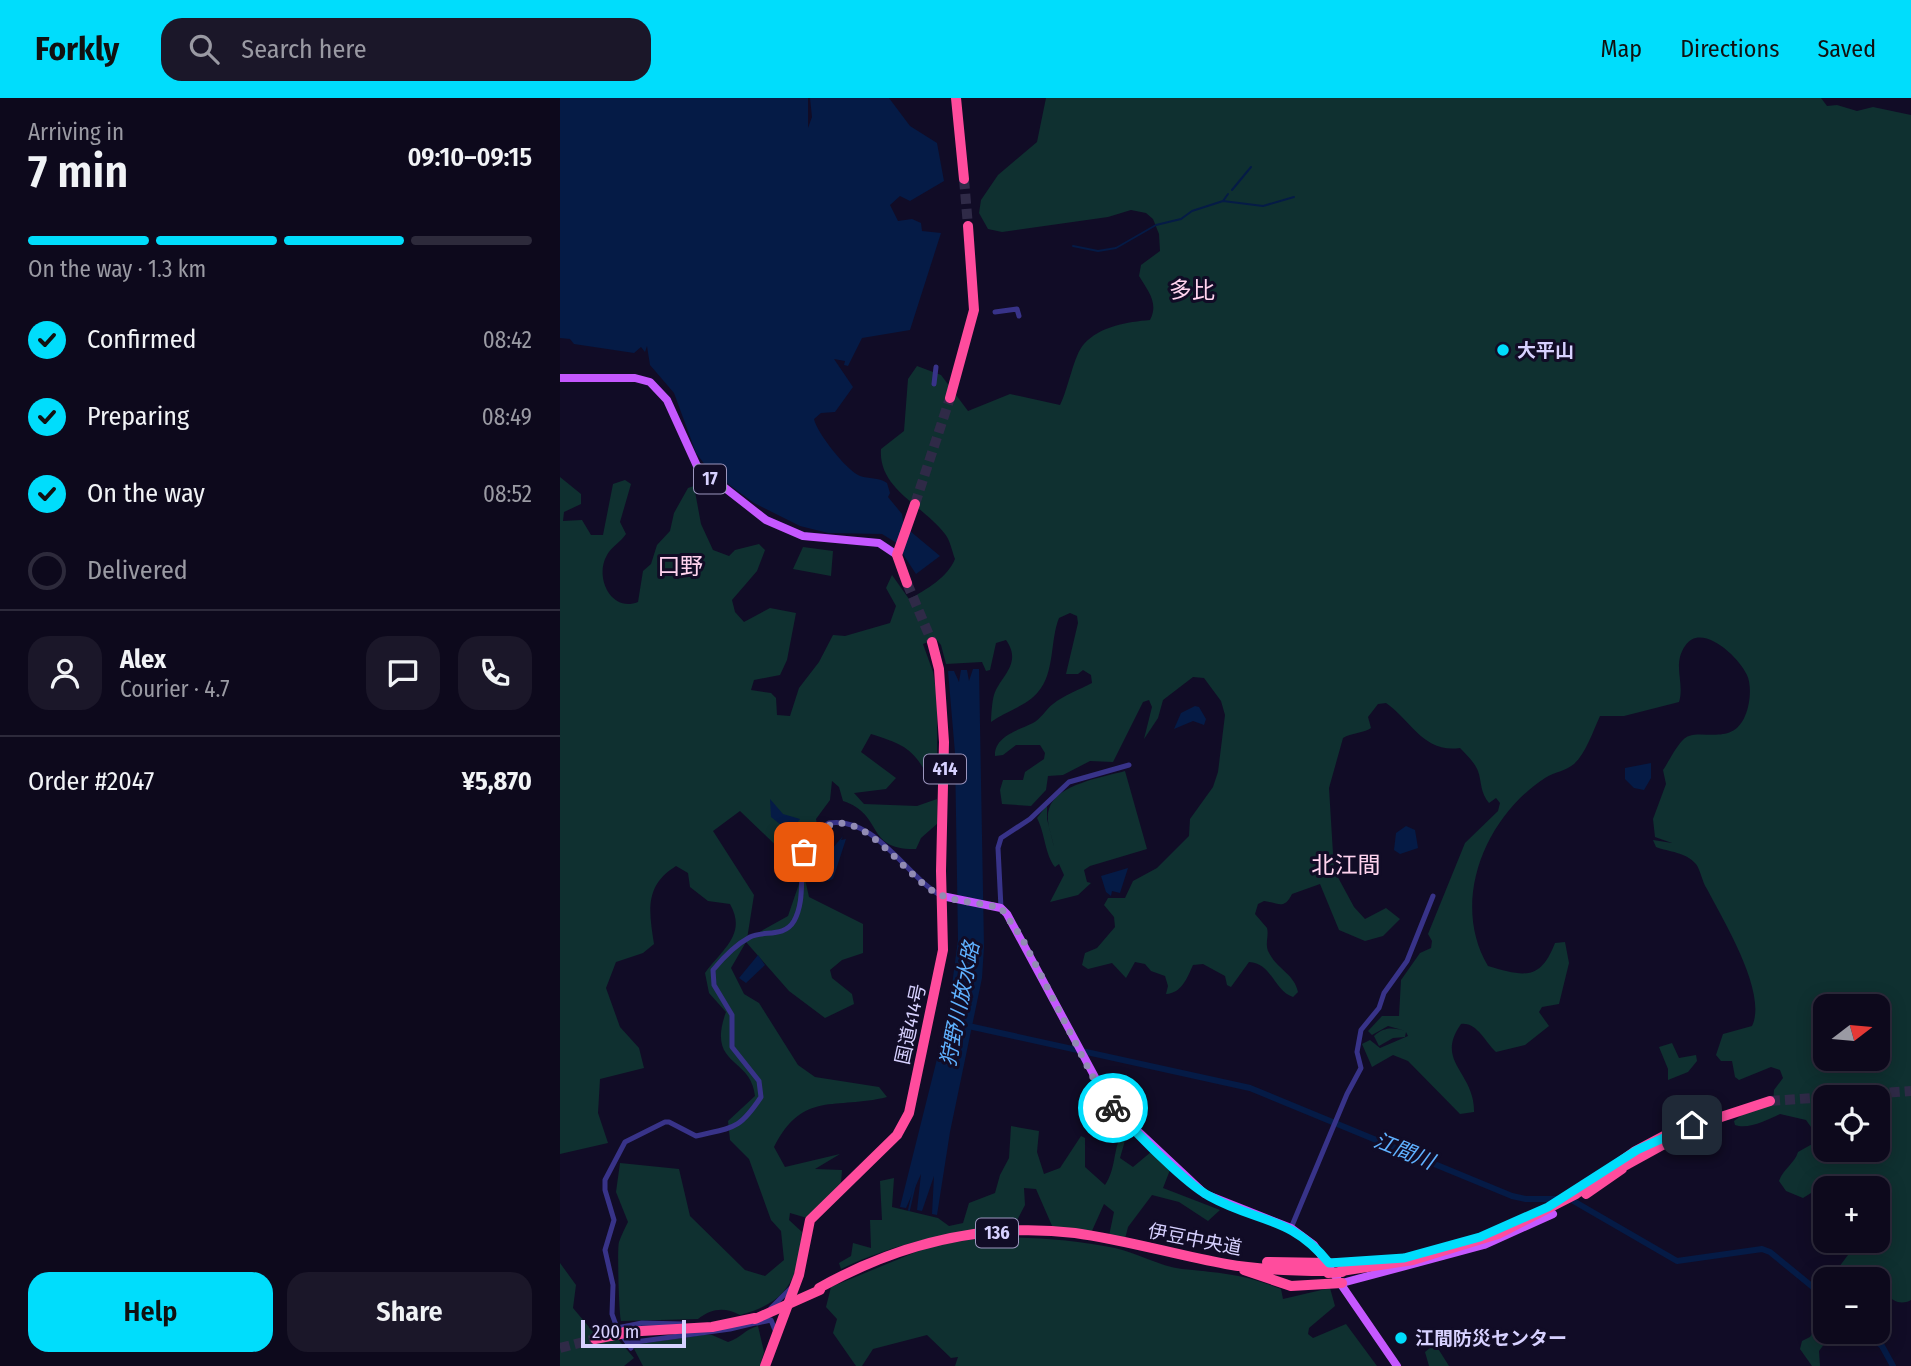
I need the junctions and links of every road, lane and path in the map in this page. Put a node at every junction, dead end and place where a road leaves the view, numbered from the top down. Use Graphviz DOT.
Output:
graph roads {
  1 [pos="956,98"];
  2 [pos="964,178"];
  3 [pos="968,226"];
  4 [pos="995,312"];
  5 [pos="1019,316"];
  6 [pos="936,368"];
  7 [pos="560,378"];
  8 [pos="934,384"];
  9 [pos="950,398"];
  10 [pos="915,504"];
  11 [pos="898,553"];
  12 [pos="907,583"];
  13 [pos="932,642"];
  14 [pos="1129,765"];
  15 [pos="1433,895"];
  16 [pos="946,897"];
  17 [pos="998,907"];
  18 [pos="1771,1102"];
  19 [pos="1576,1195"];
  20 [pos="1551,1210"];
  21 [pos="1291,1228"];
  22 [pos="901,1252"];
  23 [pos="1208,1262"];
  24 [pos="1328,1269"];
  25 [pos="1341,1275"];
  26 [pos="796,1289"];
  27 [pos="785,1307"];
  28 [pos="755,1319"];
  29 [pos="680,1324"];
  30 [pos="652,1332"];
  31 [pos="702,1332"];
  32 [pos="776,1333"];
  33 [pos="622,1336"];
  34 [pos="594,1338"];
  35 [pos="765,1366"];
  36 [pos="1397,1366"];
  1 -- 2 [label="highway"];
  3 -- 9 [label="highway"];
  4 -- 5 [label="street"];
  6 -- 8 [label="street"];
  7 -- 11 [label="main road, 17"];
  10 -- 11 [label="highway"];
  11 -- 12 [label="highway"];
  13 -- 16 [label="highway, 国道414号 / 414"];
  14 -- 17 [label="street"];
  15 -- 21 [label="street"];
  16 -- 17 [label="main road"];
  16 -- 26 [label="highway, 国道414号 / 414"];
  16 -- 33 [label="street"];
  17 -- 21 [label="main road"];
  18 -- 19 [label="highway, 136"];
  19 -- 20 [label="highway, 136"];
  19 -- 20 [label="highway, 伊豆中央道 / 136"];
  20 -- 24 [label="main road"];
  20 -- 25 [label="highway, 伊豆中央道 / 136"];
  21 -- 24 [label="main road"];
  22 -- 23 [label="highway, 伊豆中央道 / 136"];
  22 -- 26 [label="highway"];
  22 -- 27 [label="highway"];
  22 -- 28 [label="highway, 伊豆中央道 / 136, bridge"];
  23 -- 24 [label="highway, 伊豆中央道 / 136"];
  23 -- 25 [label="highway"];
  24 -- 25 [label="highway, 伊豆中央道 / 136, bridge"];
  25 -- 36 [label="main road"];
  26 -- 27 [label="highway, 国道414号 / 414"];
  26 -- 28 [label="street"];
  27 -- 28 [label="street"];
  27 -- 32 [label="highway, 国道414号 / 414"];
  28 -- 29 [label="street"];
  28 -- 30 [label="highway, 伊豆中央道 / 136"];
  28 -- 31 [label="street"];
  28 -- 32 [label="street"];
  28 -- 33 [label="highway, 伊豆中央道 / 136"];
  29 -- 33 [label="highway"];
  30 -- 31 [label="highway"];
  30 -- 33 [label="highway, 伊豆中央道 / 136"];
  31 -- 33 [label="street"];
  32 -- 35 [label="highway, 国道414号 / 414"];
  33 -- 34 [label="highway, 伊豆中央道 / 136"];
}
